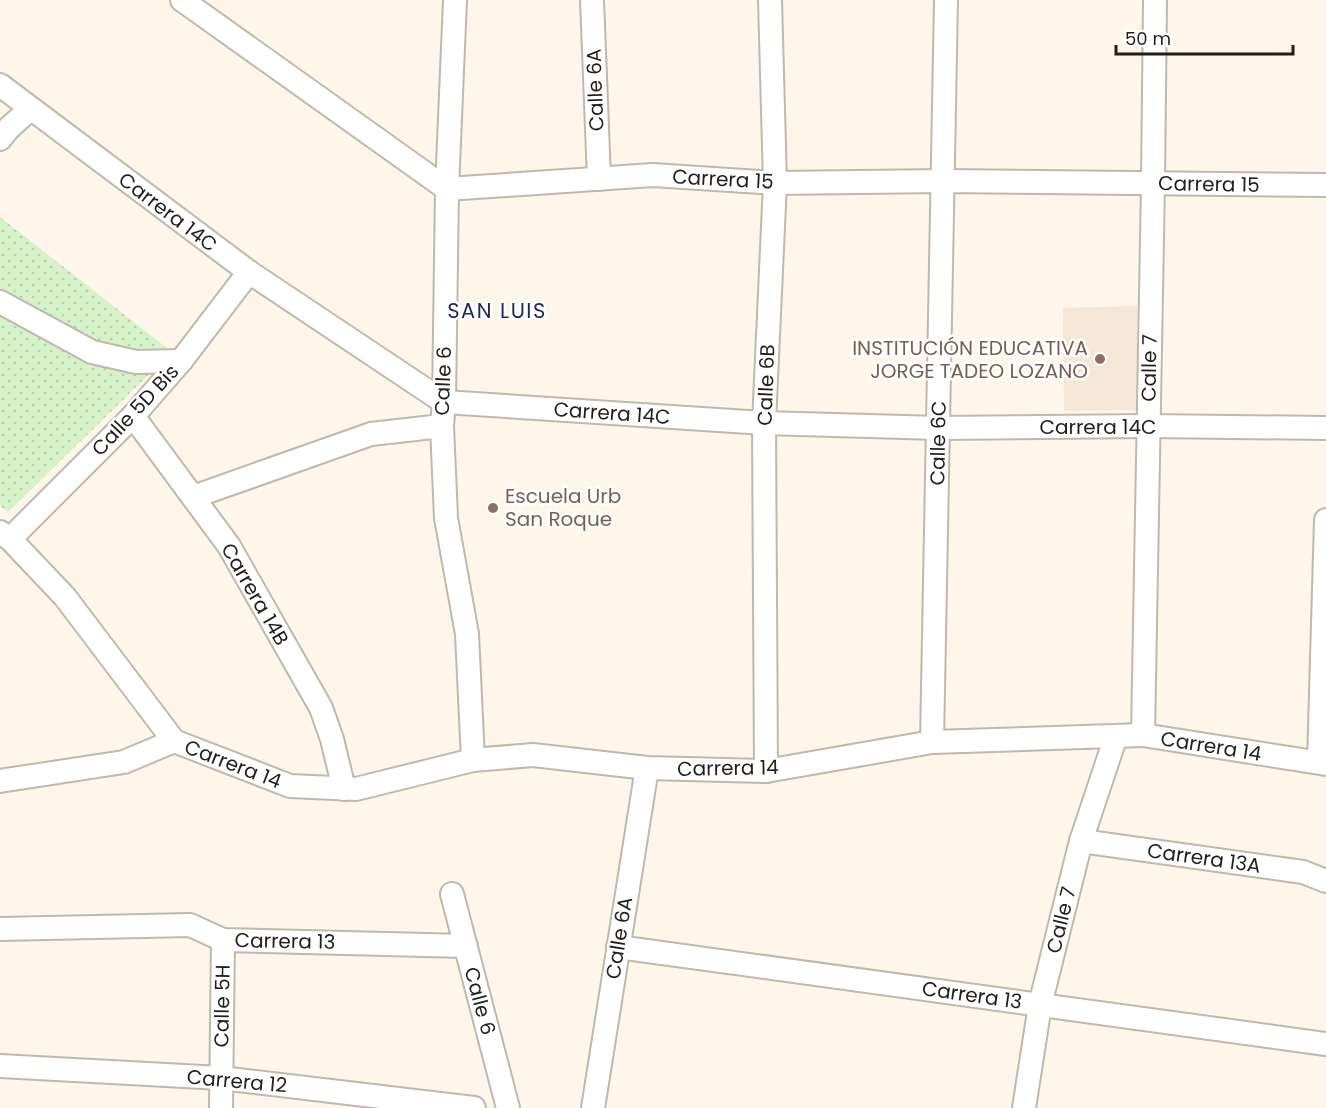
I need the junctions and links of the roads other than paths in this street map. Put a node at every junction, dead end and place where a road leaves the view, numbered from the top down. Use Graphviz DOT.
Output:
graph roads {
  1 [pos="182,0"];
  2 [pos="455,0"];
  3 [pos="592,0"];
  4 [pos="770,0"];
  5 [pos="946,0"];
  6 [pos="1155,0"];
  7 [pos="0,85"];
  8 [pos="30,109"];
  9 [pos="0,139"];
  10 [pos="599,179"];
  11 [pos="943,181"];
  12 [pos="775,183"];
  13 [pos="1153,183"];
  14 [pos="1326,185"];
  15 [pos="447,189"];
  16 [pos="249,272"];
  17 [pos="0,302"];
  18 [pos="181,361"];
  19 [pos="444,402"];
  20 [pos="134,416"];
  21 [pos="764,423"];
  22 [pos="442,426"];
  23 [pos="1148,426"];
  24 [pos="939,428"];
  25 [pos="1326,428"];
  26 [pos="193,497"];
  27 [pos="1326,520"];
  28 [pos="5,535"];
  29 [pos="1143,735"];
  30 [pos="1116,736"];
  31 [pos="174,741"];
  32 [pos="932,742"];
  33 [pos="474,760"];
  34 [pos="1323,763"];
  35 [pos="647,768"];
  36 [pos="766,771"];
  37 [pos="0,781"];
  38 [pos="344,789"];
  39 [pos="1080,841"];
  40 [pos="1326,881"];
  41 [pos="452,894"];
  42 [pos="0,929"];
  43 [pos="223,940"];
  44 [pos="466,946"];
  45 [pos="618,947"];
  46 [pos="1040,1005"];
  47 [pos="1326,1044"];
  48 [pos="0,1066"];
  49 [pos="221,1078"];
  50 [pos="221,1108"];
  51 [pos="474,1108"];
  52 [pos="508,1108"];
  53 [pos="593,1108"];
  54 [pos="1024,1108"];
  1 -- 15 [label="street"];
  2 -- 15 [label="street, Calle 6"];
  3 -- 10 [label="street, Calle 6A"];
  4 -- 12 [label="street, Calle 6B"];
  5 -- 11 [label="street, Calle 6C"];
  6 -- 13 [label="street, Calle 7"];
  7 -- 8 [label="street, Carrera 14C"];
  8 -- 9 [label="street"];
  8 -- 16 [label="street, Carrera 14C"];
  10 -- 12 [label="street, Carrera 15"];
  10 -- 15 [label="street, Carrera 15"];
  11 -- 12 [label="street, Carrera 15"];
  11 -- 13 [label="street, Carrera 15"];
  11 -- 24 [label="street, Calle 6C"];
  12 -- 21 [label="street, Calle 6B"];
  13 -- 14 [label="street, Carrera 15"];
  13 -- 23 [label="street, Calle 7"];
  15 -- 19 [label="street, Calle 6"];
  16 -- 18 [label="street, Calle 5D Bis"];
  16 -- 19 [label="street, Carrera 14C"];
  17 -- 18 [label="street"];
  18 -- 20 [label="street, Calle 5D Bis"];
  19 -- 21 [label="street, Carrera 14C"];
  19 -- 22 [label="street, Calle 6"];
  20 -- 26 [label="street, Carrera 14B"];
  20 -- 28 [label="street, Calle 5D Bis"];
  21 -- 24 [label="street, Carrera 14C"];
  21 -- 36 [label="street, Calle 6B"];
  22 -- 26 [label="street"];
  22 -- 33 [label="street, Calle 6"];
  23 -- 24 [label="street, Carrera 14C"];
  23 -- 25 [label="street, Carrera 14C"];
  23 -- 29 [label="street, Calle 7"];
  24 -- 32 [label="street, Calle 6C"];
  26 -- 38 [label="street, Carrera 14B"];
  27 -- 34 [label="street"];
  28 -- 31 [label="street, Carrera 14"];
  29 -- 30 [label="street, Carrera 14"];
  29 -- 34 [label="street, Carrera 14"];
  30 -- 32 [label="street, Carrera 14"];
  30 -- 39 [label="street, Calle 7"];
  31 -- 37 [label="street, Carrera 14"];
  31 -- 38 [label="street, Carrera 14"];
  32 -- 36 [label="street, Carrera 14"];
  33 -- 35 [label="street, Carrera 14"];
  33 -- 38 [label="street, Carrera 14"];
  35 -- 36 [label="street, Carrera 14"];
  35 -- 45 [label="street, Calle 6A"];
  39 -- 40 [label="street, Carrera 13A"];
  39 -- 46 [label="street, Calle 7"];
  41 -- 44 [label="street, Calle 6"];
  42 -- 43 [label="street, Carrera 13"];
  43 -- 44 [label="street, Carrera 13"];
  43 -- 49 [label="street, Calle 5H"];
  44 -- 52 [label="street, Calle 6"];
  45 -- 46 [label="street, Carrera 13"];
  45 -- 53 [label="street, Calle 6A"];
  46 -- 47 [label="street, Carrera 13"];
  46 -- 54 [label="street, Calle 7"];
  48 -- 49 [label="street, Carrera 12"];
  49 -- 50 [label="street, Calle 5H"];
  49 -- 51 [label="street, Carrera 12"];
}
